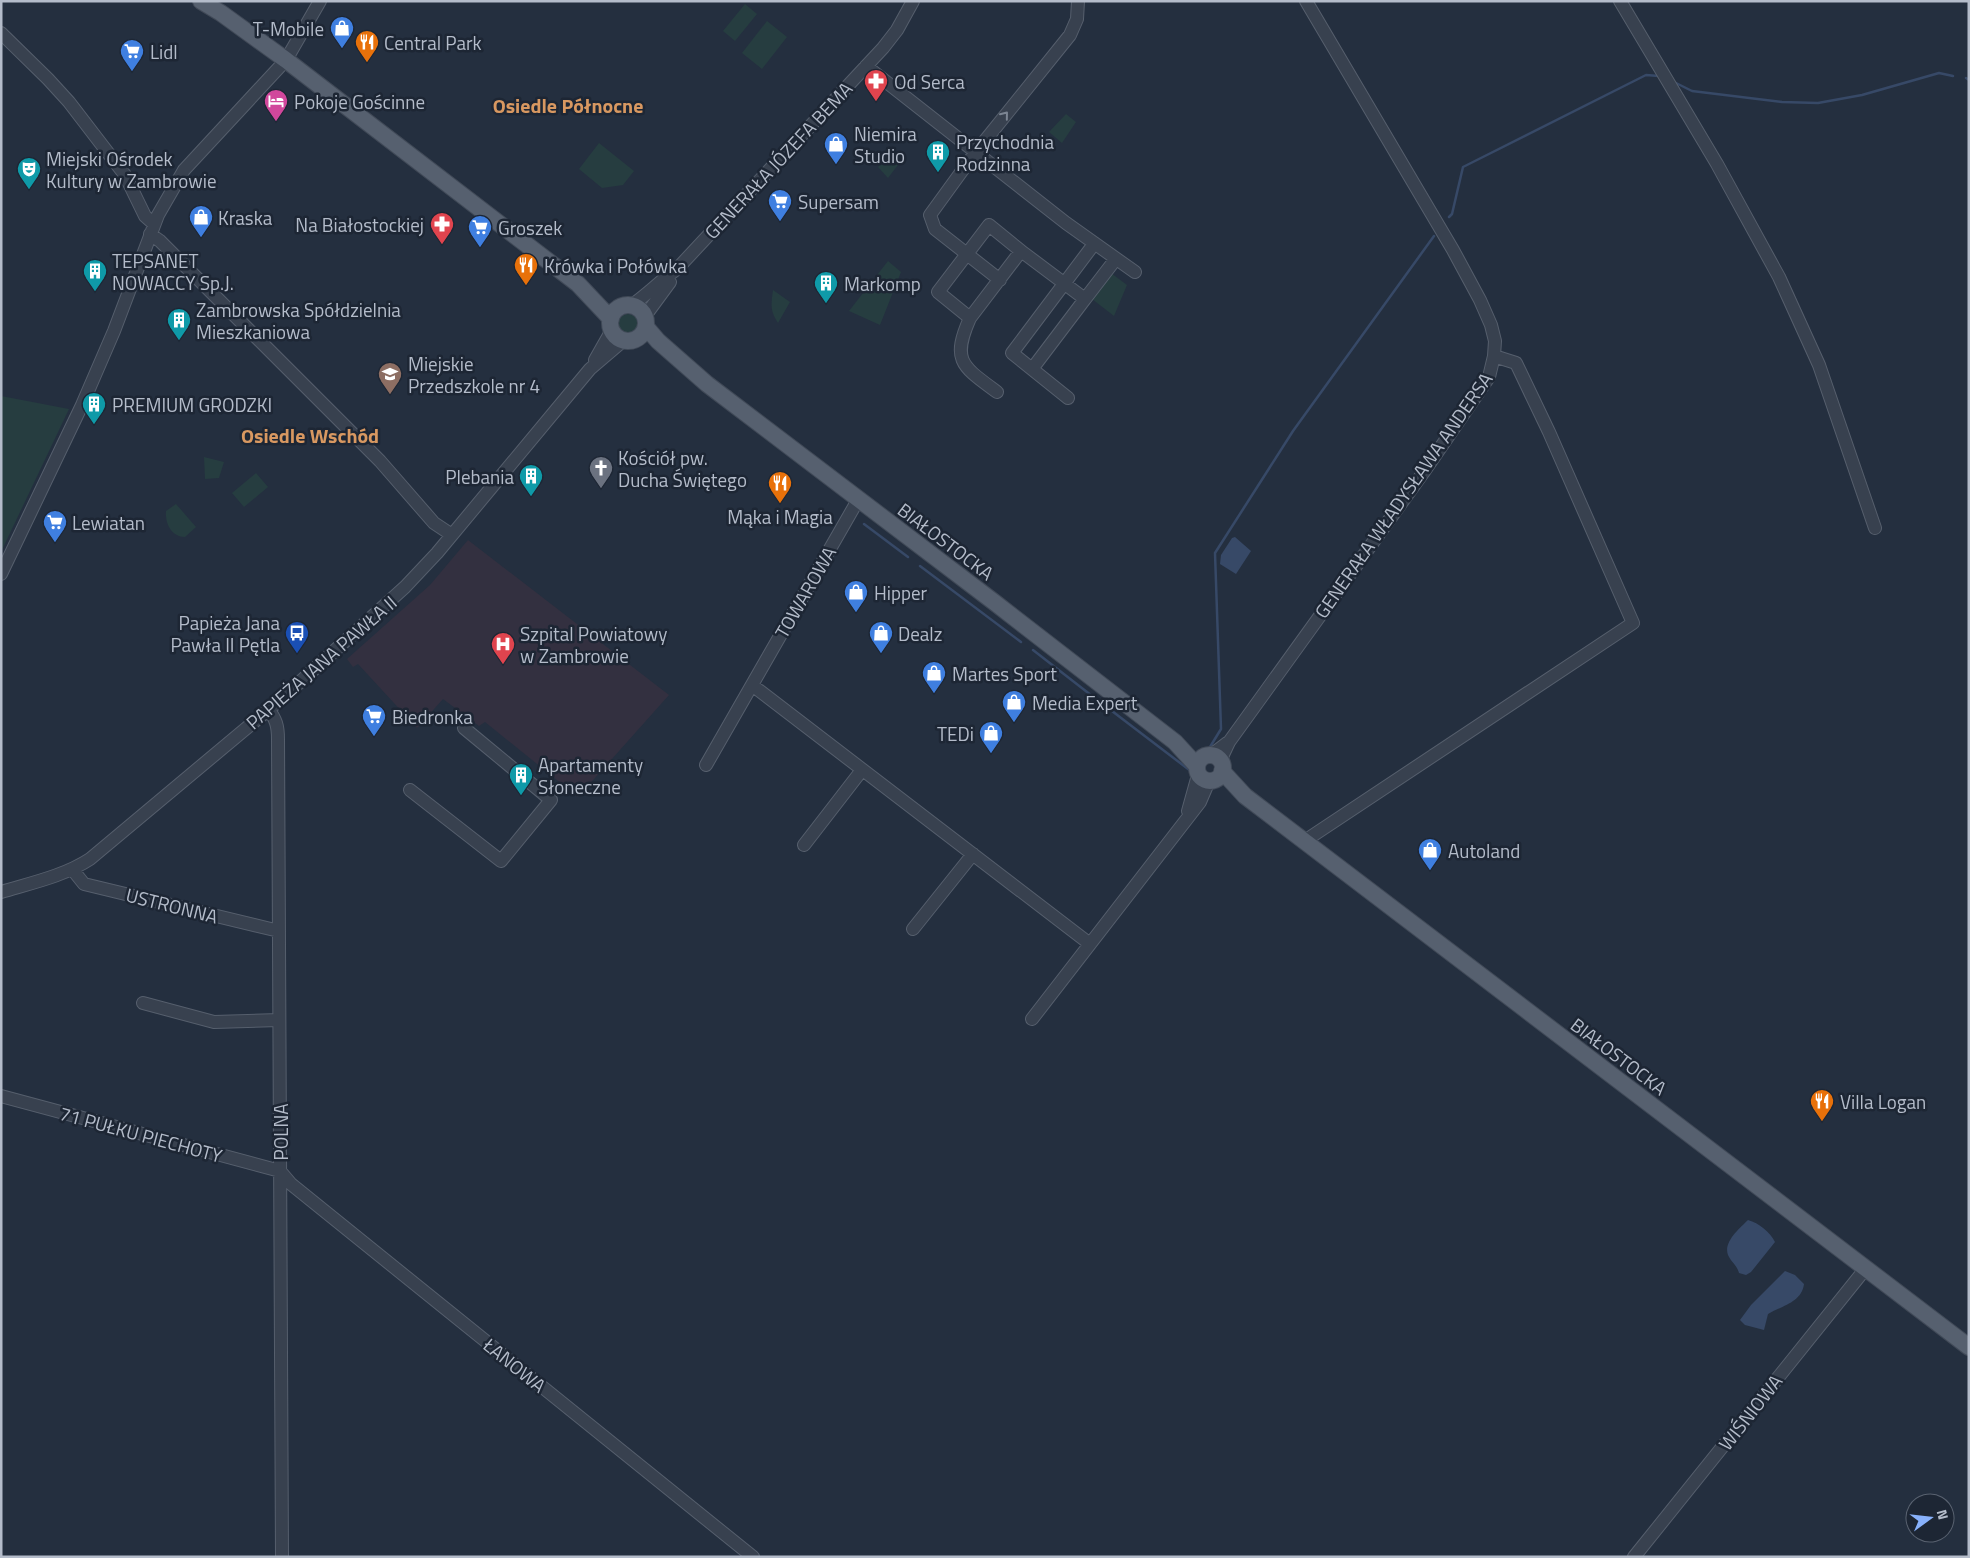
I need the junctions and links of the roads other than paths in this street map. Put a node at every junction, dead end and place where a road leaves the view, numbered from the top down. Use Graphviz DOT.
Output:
graph roads {
  1 [pos="201,1"];
  2 [pos="320,1"];
  3 [pos="913,1"];
  4 [pos="1078,1"];
  5 [pos="1306,1"];
  6 [pos="1620,1"];
  7 [pos="1,33"];
  8 [pos="286,60"];
  9 [pos="866,66"];
  10 [pos="975,153"];
  11 [pos="152,229"];
  12 [pos="1094,244"];
  13 [pos="1021,251"];
  14 [pos="968,254"];
  15 [pos="1115,260"];
  16 [pos="677,269"];
  17 [pos="1135,272"];
  18 [pos="1000,280"];
  19 [pos="1065,284"];
  20 [pos="1085,299"];
  21 [pos="970,318"];
  22 [pos="645,322"];
  23 [pos="622,324"];
  24 [pos="1494,356"];
  25 [pos="1032,369"];
  26 [pos="692,373"];
  27 [pos="997,392"];
  28 [pos="1068,398"];
  29 [pos="858,500"];
  30 [pos="1875,528"];
  31 [pos="452,536"];
  32 [pos="1,574"];
  33 [pos="752,685"];
  34 [pos="268,710"];
  35 [pos="464,728"];
  36 [pos="706,765"];
  37 [pos="1210,768"];
  38 [pos="862,770"];
  39 [pos="410,790"];
  40 [pos="1306,840"];
  41 [pos="804,845"];
  42 [pos="973,854"];
  43 [pos="72,869"];
  44 [pos="1,892"];
  45 [pos="913,929"];
  46 [pos="279,931"];
  47 [pos="1090,944"];
  48 [pos="143,1003"];
  49 [pos="1032,1019"];
  50 [pos="279,1020"];
  51 [pos="1,1096"];
  52 [pos="280,1171"];
  53 [pos="1866,1268"];
  54 [pos="1969,1347"];
  55 [pos="282,1557"];
  56 [pos="753,1557"];
  57 [pos="1634,1557"];
  1 -- 8 [label="main road, BIAŁOSTOCKA"];
  2 -- 8 [label="street"];
  3 -- 9 [label="street, GENERAŁA JÓZEFA BEMA"];
  10 -- 4 [label="street, one-way"];
  5 -- 24 [label="street, GENERAŁA WŁADYSŁAWA ANDERSA"];
  6 -- 30 [label="street"];
  7 -- 11 [label="street"];
  8 -- 11 [label="street"];
  8 -- 23 [label="main road, BIAŁOSTOCKA"];
  9 -- 10 [label="street"];
  9 -- 16 [label="street, GENERAŁA JÓZEFA BEMA"];
  10 -- 12 [label="street"];
  10 -- 14 [label="street"];
  11 -- 31 [label="street"];
  11 -- 32 [label="street"];
  12 -- 15 [label="street"];
  12 -- 19 [label="street"];
  13 -- 14 [label="street"];
  13 -- 18 [label="street"];
  13 -- 19 [label="street"];
  14 -- 18 [label="street"];
  14 -- 21 [label="street"];
  15 -- 17 [label="street"];
  15 -- 20 [label="street"];
  16 -- 22 [label="street, GENERAŁA JÓZEFA BEMA"];
  16 -- 23 [label="street, GENERAŁA JÓZEFA BEMA"];
  18 -- 21 [label="street"];
  19 -- 20 [label="street"];
  19 -- 25 [label="street"];
  20 -- 25 [label="street"];
  21 -- 27 [label="street"];
  22 -- 23 [label="main road, BIAŁOSTOCKA"];
  22 -- 23 [label="main road"];
  22 -- 26 [label="main road, BIAŁOSTOCKA"];
  23 -- 26 [label="main road, BIAŁOSTOCKA"];
  23 -- 31 [label="street, PAPIEŻA JANA PAWŁA II"];
  24 -- 37 [label="street, GENERAŁA WŁADYSŁAWA ANDERSA"];
  24 -- 40 [label="street"];
  25 -- 28 [label="street"];
  26 -- 29 [label="main road, BIAŁOSTOCKA"];
  29 -- 33 [label="street, TOWAROWA"];
  29 -- 37 [label="main road, BIAŁOSTOCKA"];
  31 -- 34 [label="street, PAPIEŻA JANA PAWŁA II"];
  33 -- 36 [label="street, TOWAROWA"];
  33 -- 38 [label="street"];
  34 -- 43 [label="street, PAPIEŻA JANA PAWŁA II"];
  34 -- 46 [label="street, POLNA"];
  35 -- 39 [label="street"];
  37 -- 40 [label="main road, BIAŁOSTOCKA"];
  37 -- 47 [label="street, GENERAŁA WŁADYSŁAWA ANDERSA"];
  38 -- 41 [label="street"];
  38 -- 42 [label="street"];
  40 -- 53 [label="main road, BIAŁOSTOCKA"];
  42 -- 45 [label="street"];
  42 -- 47 [label="street"];
  43 -- 44 [label="street, PAPIEŻA JANA PAWŁA II"];
  43 -- 46 [label="street, USTRONNA"];
  46 -- 50 [label="street, POLNA"];
  47 -- 49 [label="street, GENERAŁA WŁADYSŁAWA ANDERSA"];
  48 -- 50 [label="street"];
  50 -- 52 [label="street, POLNA"];
  51 -- 52 [label="street, 71 PUŁKU PIECHOTY"];
  52 -- 55 [label="street, POLNA"];
  52 -- 56 [label="street, ŁANOWA"];
  53 -- 54 [label="main road, BIAŁOSTOCKA"];
  53 -- 57 [label="street, WIŚNIOWA"];
}
